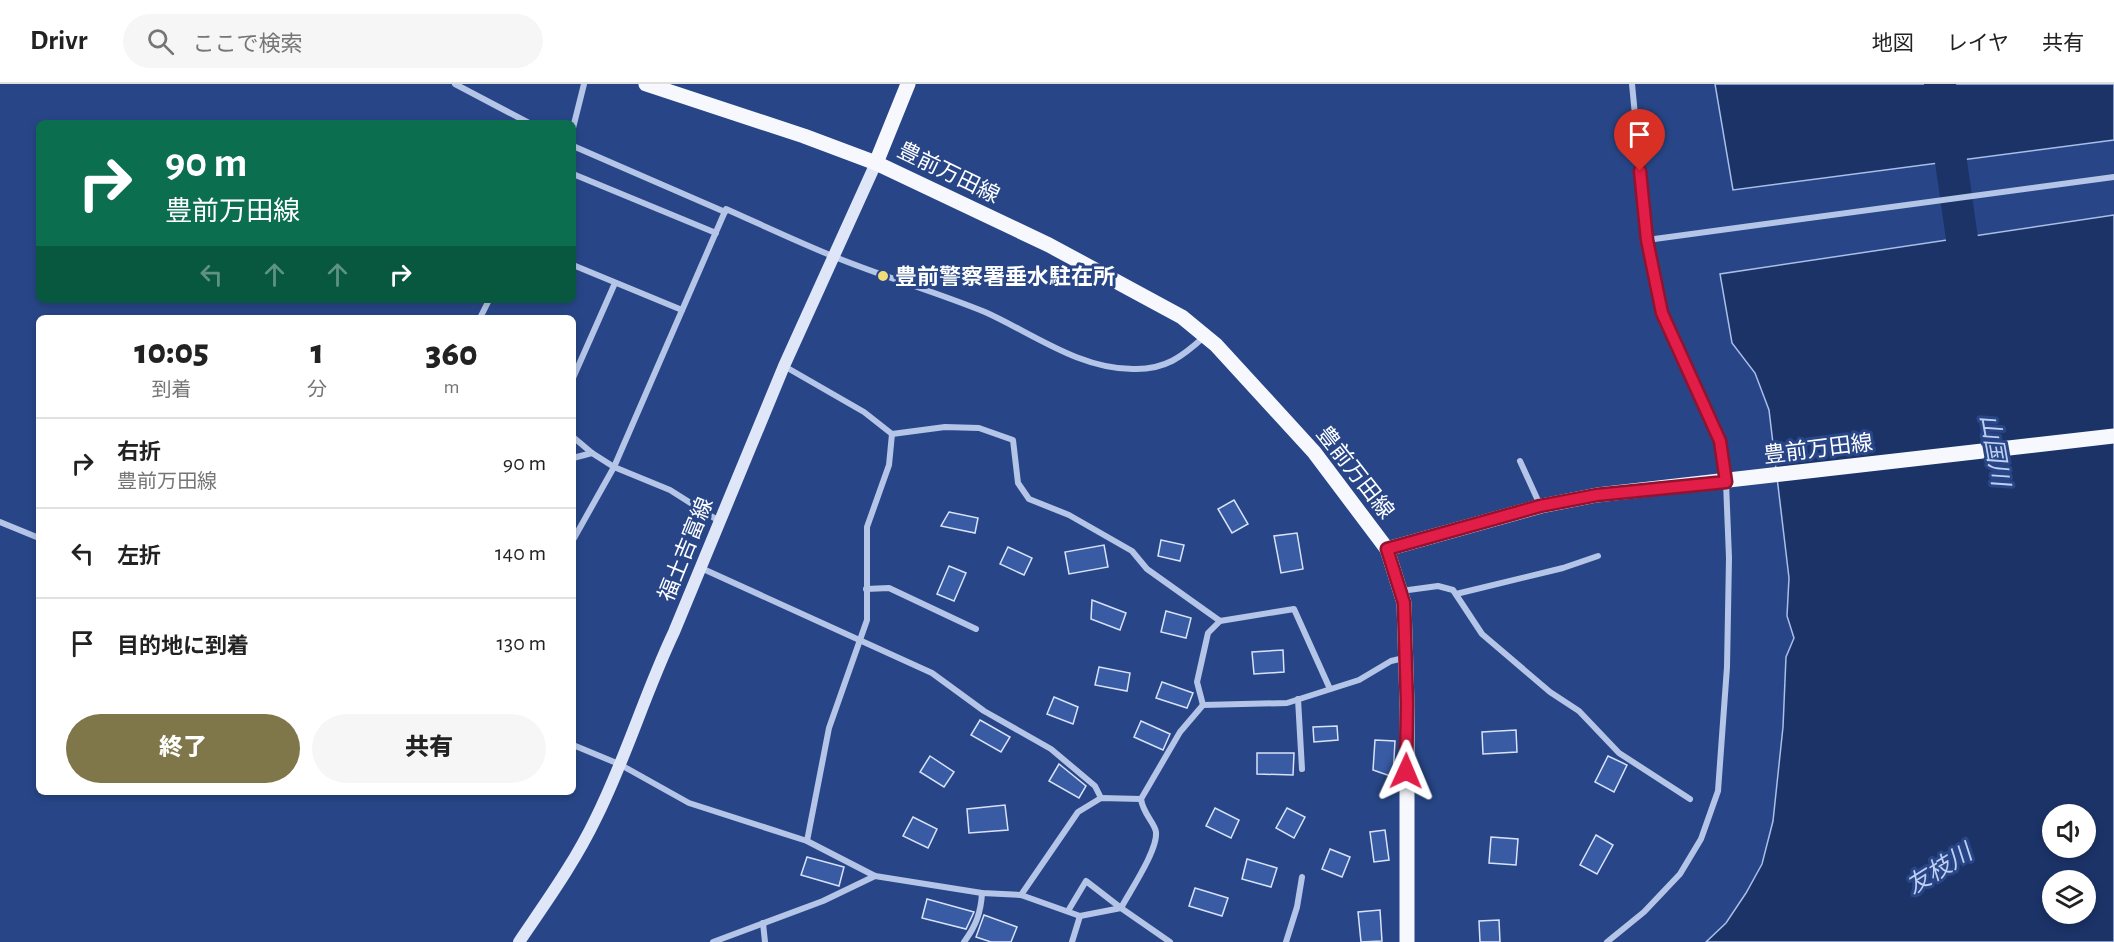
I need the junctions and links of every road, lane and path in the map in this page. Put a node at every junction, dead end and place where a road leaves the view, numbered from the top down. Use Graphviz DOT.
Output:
graph roads {
  1 [pos="455,84"];
  2 [pos="584,84"];
  3 [pos="646,84"];
  4 [pos="908,84"];
  5 [pos="1632,84"];
  6 [pos="523,120"];
  7 [pos="575,120"];
  8 [pos="576,147"];
  9 [pos="876,163"];
  10 [pos="576,175"];
  11 [pos="2114,177"];
  12 [pos="725,212"];
  13 [pos="716,233"];
  14 [pos="1647,240"];
  15 [pos="835,257"];
  16 [pos="576,266"];
  17 [pos="615,283"];
  18 [pos="682,310"];
  19 [pos="1205,336"];
  20 [pos="784,366"];
  21 [pos="576,371"];
  22 [pos="892,434"];
  23 [pos="2114,436"];
  24 [pos="576,440"];
  25 [pos="592,453"];
  26 [pos="576,457"];
  27 [pos="1520,461"];
  28 [pos="614,468"];
  29 [pos="1733,480"];
  30 [pos="1540,506"];
  31 [pos="719,520"];
  32 [pos="0,522"];
  33 [pos="576,535"];
  34 [pos="36,537"];
  35 [pos="1387,549"];
  36 [pos="1598,556"];
  37 [pos="700,568"];
  38 [pos="866,589"];
  39 [pos="1400,591"];
  40 [pos="1456,594"];
  41 [pos="1220,621"];
  42 [pos="976,629"];
  43 [pos="859,640"];
  44 [pos="1406,657"];
  45 [pos="1330,689"];
  46 [pos="1298,699"];
  47 [pos="1203,705"];
  48 [pos="576,745"];
  49 [pos="618,764"];
  50 [pos="1302,769"];
  51 [pos="1101,798"];
  52 [pos="1141,799"];
  53 [pos="1690,799"];
  54 [pos="807,841"];
  55 [pos="874,876"];
  56 [pos="1302,877"];
  57 [pos="982,893"];
  58 [pos="1021,895"];
  59 [pos="1121,908"];
  60 [pos="1068,911"];
  61 [pos="1080,915"];
  62 [pos="763,923"];
  63 [pos="519,942"];
  64 [pos="713,942"];
  65 [pos="765,942"];
  66 [pos="964,942"];
  67 [pos="1072,942"];
  68 [pos="1170,942"];
  69 [pos="1286,942"];
  70 [pos="1407,942"];
  71 [pos="1607,942"];
  1 -- 6 [label="street"];
  2 -- 7 [label="street"];
  3 -- 9 [label="main road, 豊前万田線"];
  4 -- 9 [label="main road"];
  5 -- 14 [label="street"];
  8 -- 12 [label="street"];
  9 -- 15 [label="main road, 福土吉富線"];
  9 -- 19 [label="main road, 豊前万田線"];
  10 -- 13 [label="street"];
  11 -- 14 [label="street"];
  12 -- 13 [label="street"];
  12 -- 15 [label="street"];
  13 -- 18 [label="street"];
  14 -- 29 [label="street"];
  15 -- 19 [label="street"];
  15 -- 20 [label="main road, 福土吉富線"];
  16 -- 17 [label="street"];
  17 -- 18 [label="street"];
  17 -- 21 [label="street"];
  18 -- 28 [label="street"];
  19 -- 35 [label="main road, 豊前万田線"];
  20 -- 22 [label="street"];
  20 -- 31 [label="main road, 福土吉富線"];
  22 -- 38 [label="street"];
  22 -- 41 [label="street"];
  23 -- 29 [label="main road, 豊前万田線"];
  24 -- 25 [label="street"];
  25 -- 26 [label="street"];
  25 -- 28 [label="street"];
  27 -- 30 [label="street"];
  28 -- 31 [label="street"];
  28 -- 33 [label="street"];
  29 -- 30 [label="main road, 豊前万田線"];
  29 -- 71 [label="street"];
  30 -- 35 [label="main road, 豊前万田線"];
  31 -- 37 [label="main road, 福土吉富線"];
  32 -- 34 [label="street"];
  35 -- 39 [label="main road"];
  36 -- 40 [label="street"];
  37 -- 43 [label="street"];
  37 -- 49 [label="main road, 福土吉富線"];
  38 -- 42 [label="street"];
  38 -- 43 [label="street"];
  39 -- 40 [label="street"];
  39 -- 44 [label="main road"];
  40 -- 53 [label="street"];
  41 -- 45 [label="street"];
  41 -- 47 [label="street"];
  43 -- 51 [label="street"];
  43 -- 54 [label="street"];
  44 -- 45 [label="street"];
  44 -- 70 [label="main road"];
  45 -- 46 [label="street"];
  46 -- 47 [label="street"];
  46 -- 50 [label="street"];
  47 -- 52 [label="street"];
  48 -- 49 [label="street"];
  49 -- 54 [label="street"];
  49 -- 63 [label="main road, 福土吉富線"];
  51 -- 52 [label="street"];
  51 -- 58 [label="street"];
  52 -- 59 [label="street"];
  54 -- 55 [label="street"];
  55 -- 57 [label="street"];
  55 -- 62 [label="street"];
  56 -- 69 [label="street"];
  57 -- 58 [label="street"];
  57 -- 66 [label="street"];
  58 -- 60 [label="street"];
  59 -- 60 [label="street"];
  59 -- 61 [label="street"];
  59 -- 68 [label="street"];
  60 -- 61 [label="street"];
  61 -- 67 [label="street"];
  62 -- 64 [label="street"];
  62 -- 65 [label="street"];
}
